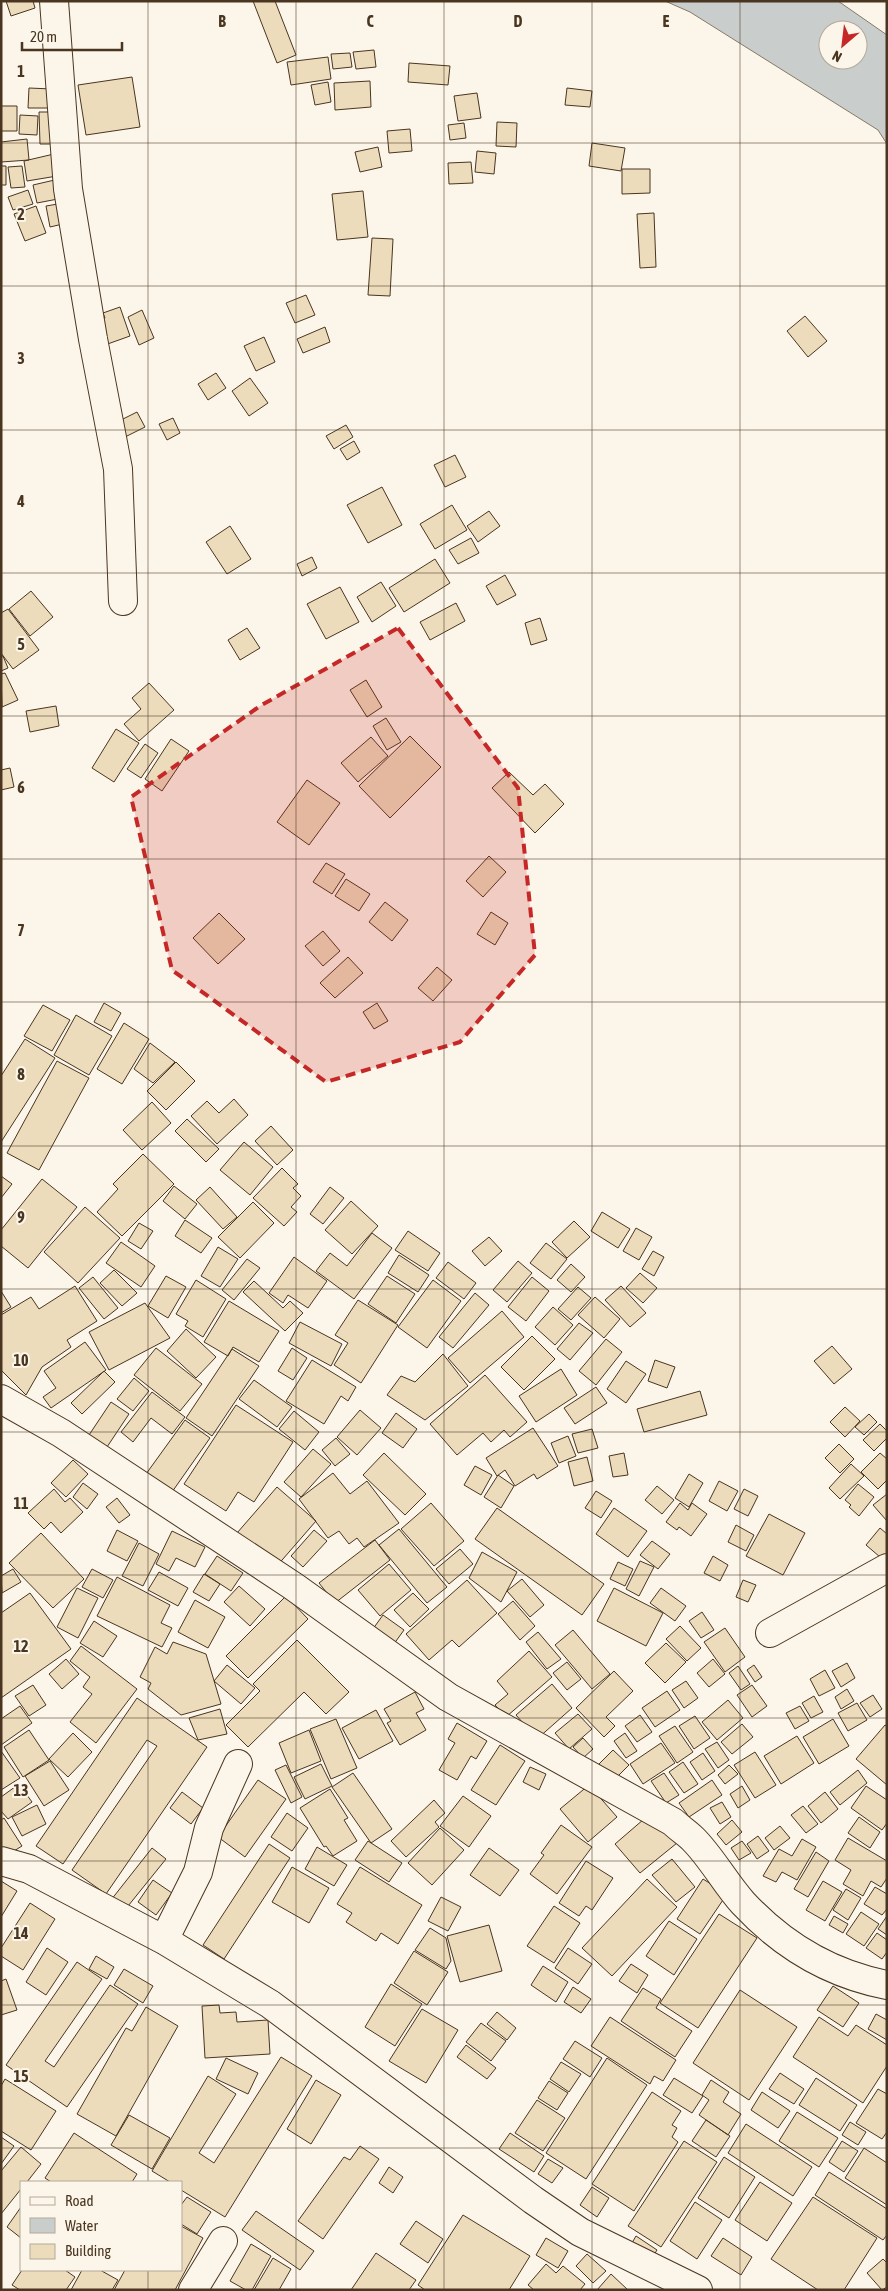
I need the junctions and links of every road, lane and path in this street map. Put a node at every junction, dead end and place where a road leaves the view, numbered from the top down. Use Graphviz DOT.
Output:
graph roads {
  1 [pos="54,1"];
  2 [pos="123,601"];
  3 [pos="1,1398"];
  4 [pos="887,1568"];
  5 [pos="770,1633"];
  6 [pos="238,1764"];
  7 [pos="1,1861"];
  8 [pos="164,1940"];
  9 [pos="887,1986"];
  10 [pos="223,2241"];
  11 [pos="193,2290"];
  12 [pos="698,2290"];
  1 -- 2 [label="street"];
  3 -- 9 [label="street"];
  4 -- 5 [label="street"];
  6 -- 8 [label="street"];
  7 -- 8 [label="street"];
  8 -- 12 [label="street"];
  10 -- 11 [label="street"];
}
